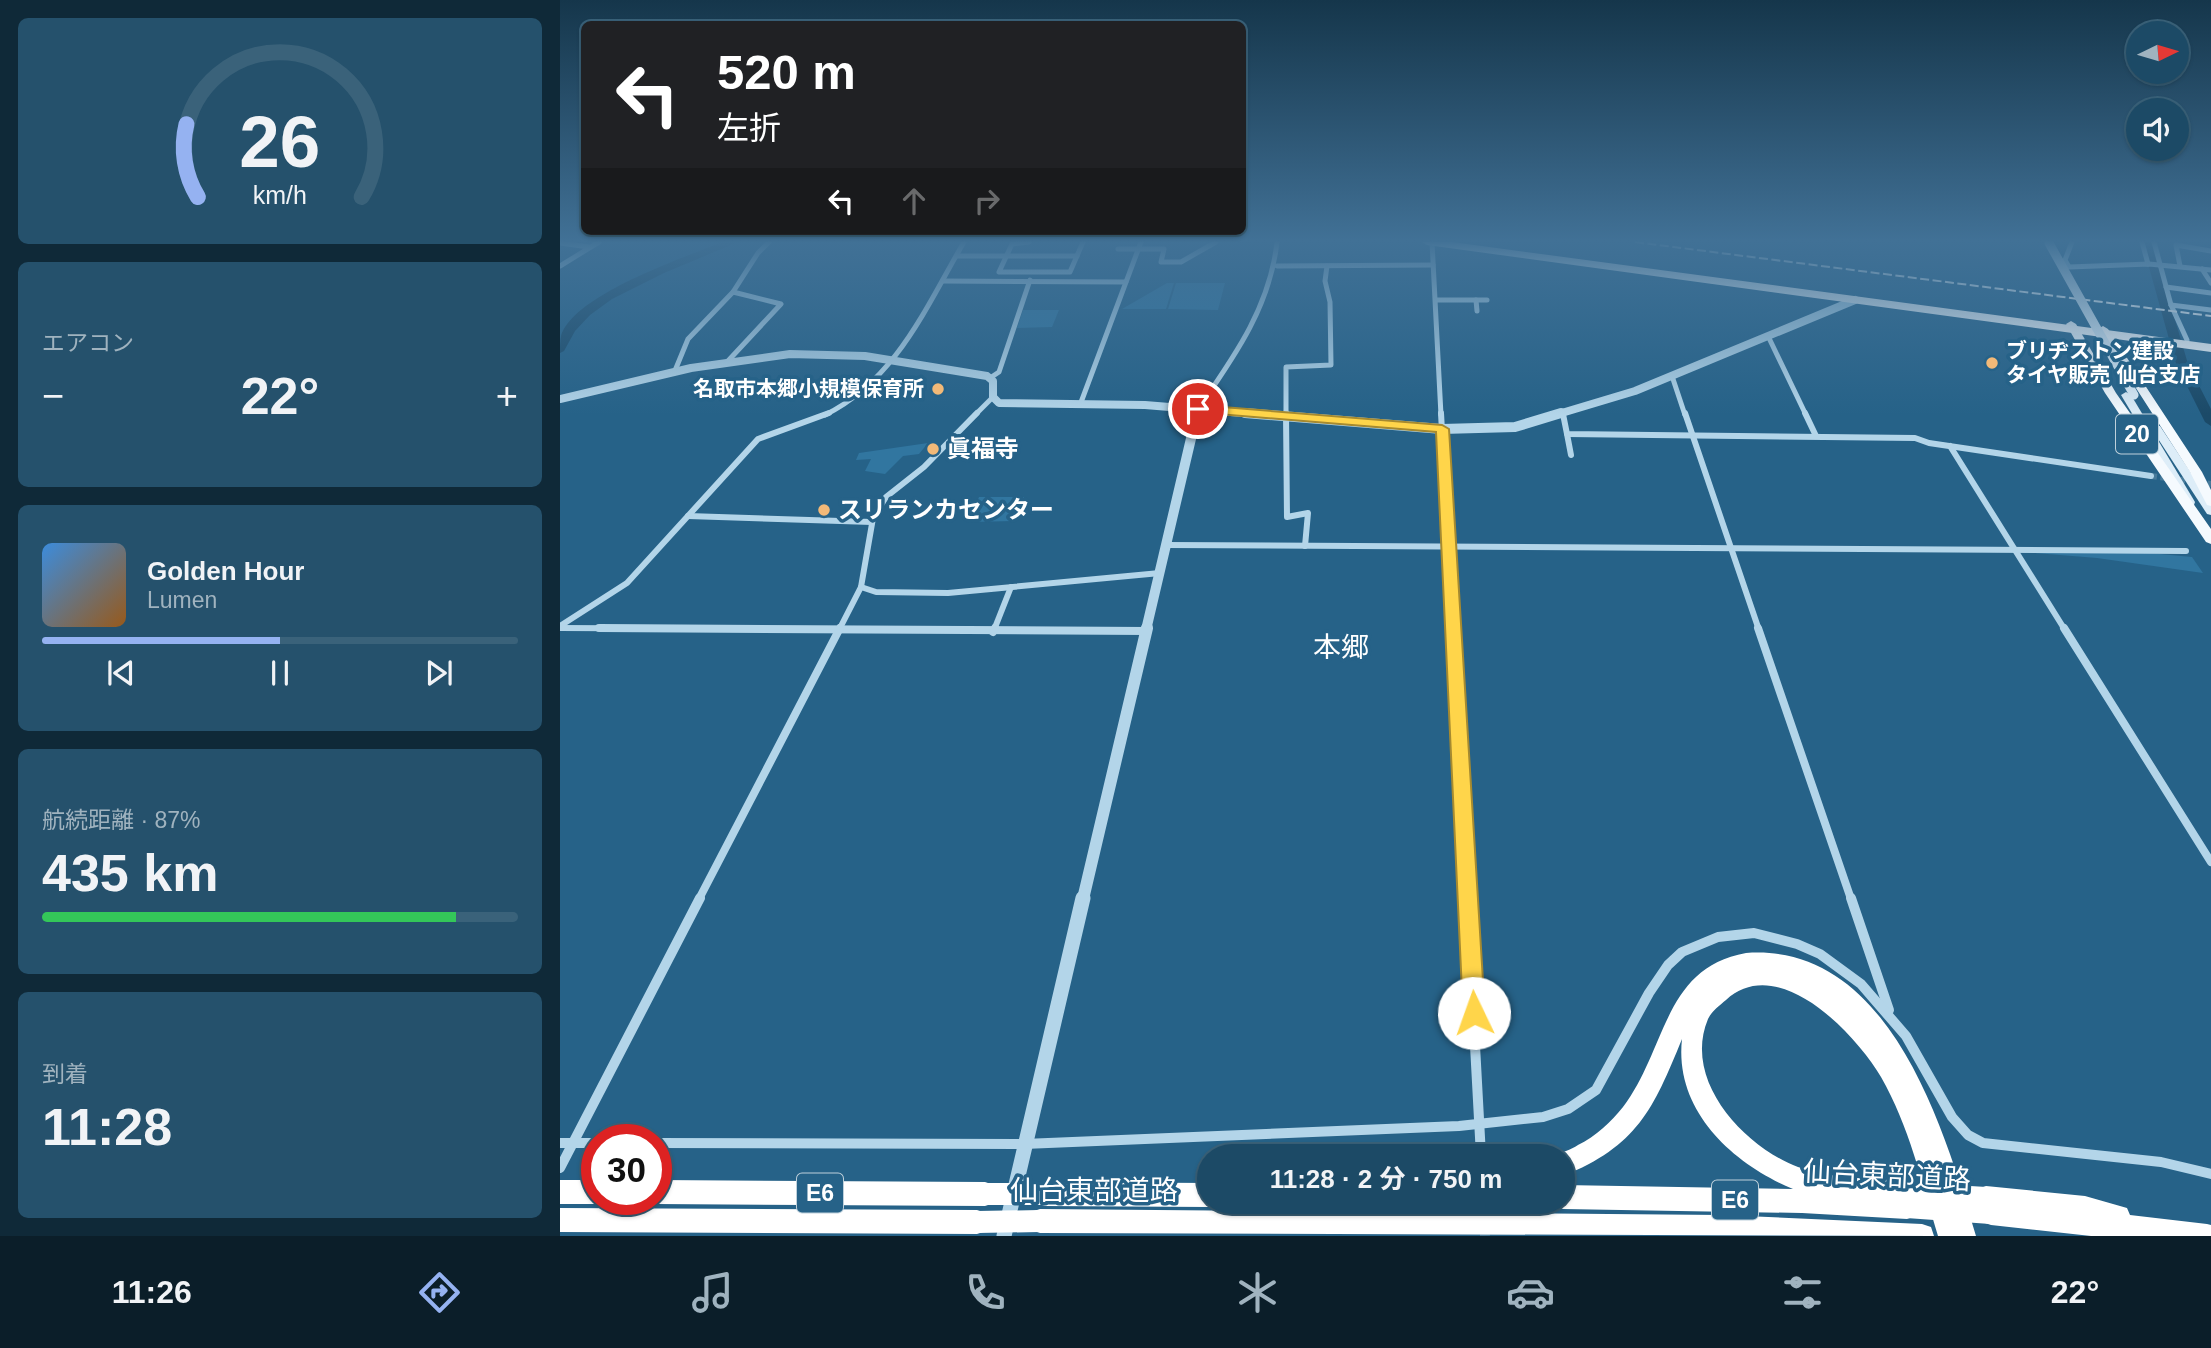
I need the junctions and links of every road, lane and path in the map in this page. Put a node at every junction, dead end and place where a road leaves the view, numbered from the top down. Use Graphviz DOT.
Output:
graph roads {
  1 [pos="726,300"];
  2 [pos="764,300"];
  3 [pos="931,300"];
  4 [pos="1023,300"];
  5 [pos="1119,300"];
  6 [pos="1262,300"];
  7 [pos="1329,300"];
  8 [pos="1436,300"];
  9 [pos="1476,300"];
  10 [pos="1487,300"];
  11 [pos="1855,300"];
  12 [pos="1869,300"];
  13 [pos="2071,300"];
  14 [pos="2078,300"];
  15 [pos="2170,300"];
  16 [pos="2171,305"];
  17 [pos="2211,310"];
  18 [pos="1477,311"];
  19 [pos="2073,328"];
  20 [pos="2105,332"];
  21 [pos="1768,336"];
  22 [pos="2178,341"];
  23 [pos="2211,346"];
  24 [pos="893,358"];
  25 [pos="727,362"];
  26 [pos="674,373"];
  27 [pos="1672,376"];
  28 [pos="990,378"];
  29 [pos="2130,395"];
  30 [pos="993,397"];
  31 [pos="564,398"];
  32 [pos="1080,405"];
  33 [pos="1198,409"];
  34 [pos="1563,414"];
  35 [pos="1284,418"];
  36 [pos="1442,429"];
  37 [pos="1567,434"];
  38 [pos="1691,435"];
  39 [pos="1816,436"];
  40 [pos="1950,446"];
  41 [pos="1571,456"];
  42 [pos="2151,476"];
  43 [pos="2211,502"];
  44 [pos="2211,511"];
  45 [pos="688,516"];
  46 [pos="872,523"];
  47 [pos="2211,539"];
  48 [pos="1166,545"];
  49 [pos="1305,546"];
  50 [pos="1449,547"];
  51 [pos="1732,549"];
  52 [pos="2016,550"];
  53 [pos="2186,551"];
  54 [pos="1160,573"];
  55 [pos="861,587"];
  56 [pos="1011,587"];
  57 [pos="560,627"];
  58 [pos="838,630"];
  59 [pos="1147,631"];
  60 [pos="993,632"];
  61 [pos="2211,862"];
  62 [pos="1890,1014"];
  63 [pos="1480,1124"];
  64 [pos="560,1143"];
  65 [pos="572,1143"];
  66 [pos="581,1143"];
  67 [pos="672,1143"];
  68 [pos="1024,1144"];
  69 [pos="1481,1144"];
  70 [pos="1575,1158"];
  71 [pos="560,1168"];
  72 [pos="2211,1174"];
  73 [pos="560,1192"];
  74 [pos="581,1192"];
  75 [pos="672,1192"];
  76 [pos="1197,1193"];
  77 [pos="1575,1196"];
  78 [pos="1905,1200"];
  79 [pos="560,1220"];
  80 [pos="1402,1223"];
  81 [pos="1004,1236"];
  82 [pos="1613,1236"];
  83 [pos="1915,1236"];
  84 [pos="1922,1236"];
  85 [pos="1950,1236"];
  86 [pos="1964,1236"];
  87 [pos="2207,1236"];
  1 -- 26 [label="street"];
  2 -- 25 [label="street"];
  3 -- 24 [label="street"];
  4 -- 28 [label="street"];
  5 -- 32 [label="street"];
  6 -- 33 [label="street"];
  7 -- 35 [label="street"];
  8 -- 9 [label="street"];
  8 -- 36 [label="street"];
  9 -- 10 [label="street"];
  9 -- 18 [label="street"];
  11 -- 19 [label="highway"];
  11 -- 21 [label="street"];
  12 -- 19 [label="highway"];
  13 -- 29 [label="main road"];
  14 -- 29 [label="main road, bridge"];
  15 -- 16 [label="street"];
  16 -- 17 [label="street"];
  16 -- 22 [label="street"];
  19 -- 20 [label="highway"];
  19 -- 47 [label="main road, 20"];
  20 -- 22 [label="highway"];
  20 -- 43 [label="main road, 20"];
  21 -- 27 [label="street"];
  21 -- 39 [label="street"];
  22 -- 23 [label="highway"];
  24 -- 25 [label="street"];
  24 -- 28 [label="street"];
  24 -- 45 [label="street"];
  25 -- 26 [label="street"];
  26 -- 31 [label="street"];
  27 -- 34 [label="street"];
  27 -- 38 [label="street"];
  28 -- 30 [label="street"];
  29 -- 44 [label="main road"];
  29 -- 47 [label="main road"];
  30 -- 32 [label="street"];
  30 -- 46 [label="street"];
  32 -- 33 [label="street"];
  33 -- 35 [label="street"];
  33 -- 48 [label="street"];
  34 -- 36 [label="street"];
  34 -- 37 [label="street"];
  35 -- 36 [label="street"];
  35 -- 49 [label="street"];
  36 -- 50 [label="street"];
  37 -- 38 [label="street"];
  37 -- 41 [label="street"];
  38 -- 39 [label="street"];
  38 -- 51 [label="street"];
  39 -- 40 [label="street"];
  40 -- 42 [label="street"];
  40 -- 52 [label="street"];
  45 -- 46 [label="street"];
  45 -- 57 [label="street"];
  46 -- 55 [label="street"];
  48 -- 49 [label="street"];
  48 -- 54 [label="street"];
  49 -- 50 [label="street"];
  50 -- 51 [label="street"];
  50 -- 63 [label="street"];
  51 -- 52 [label="street"];
  51 -- 62 [label="street"];
  52 -- 53 [label="street"];
  52 -- 61 [label="street"];
  54 -- 56 [label="street"];
  54 -- 59 [label="street"];
  55 -- 56 [label="street"];
  55 -- 58 [label="street"];
  56 -- 60 [label="street"];
  57 -- 58 [label="street"];
  58 -- 60 [label="street"];
  58 -- 65 [label="street"];
  59 -- 60 [label="street"];
  59 -- 68 [label="street"];
  62 -- 63 [label="street"];
  62 -- 72 [label="street"];
  63 -- 68 [label="street"];
  63 -- 69 [label="street"];
  64 -- 65 [label="street"];
  65 -- 66 [label="street"];
  65 -- 71 [label="street"];
  67 -- 68 [label="street"];
  68 -- 81 [label="street"];
  70 -- 86 [label="highway"];
  73 -- 74 [label="highway"];
  75 -- 76 [label="highway, 仙台東部道路 / E6, bridge"];
  77 -- 78 [label="highway, 仙台東部道路 / E6"];
  78 -- 85 [label="highway"];
  78 -- 87 [label="highway, 仙台東部道路 / E6, bridge"];
  79 -- 80 [label="highway, 仙台東部道路 / E6, bridge"];
  80 -- 82 [label="highway"];
  80 -- 83 [label="highway, 仙台東部道路 / E6"];
  83 -- 84 [label="highway, 仙台東部道路 / E6"];
}
